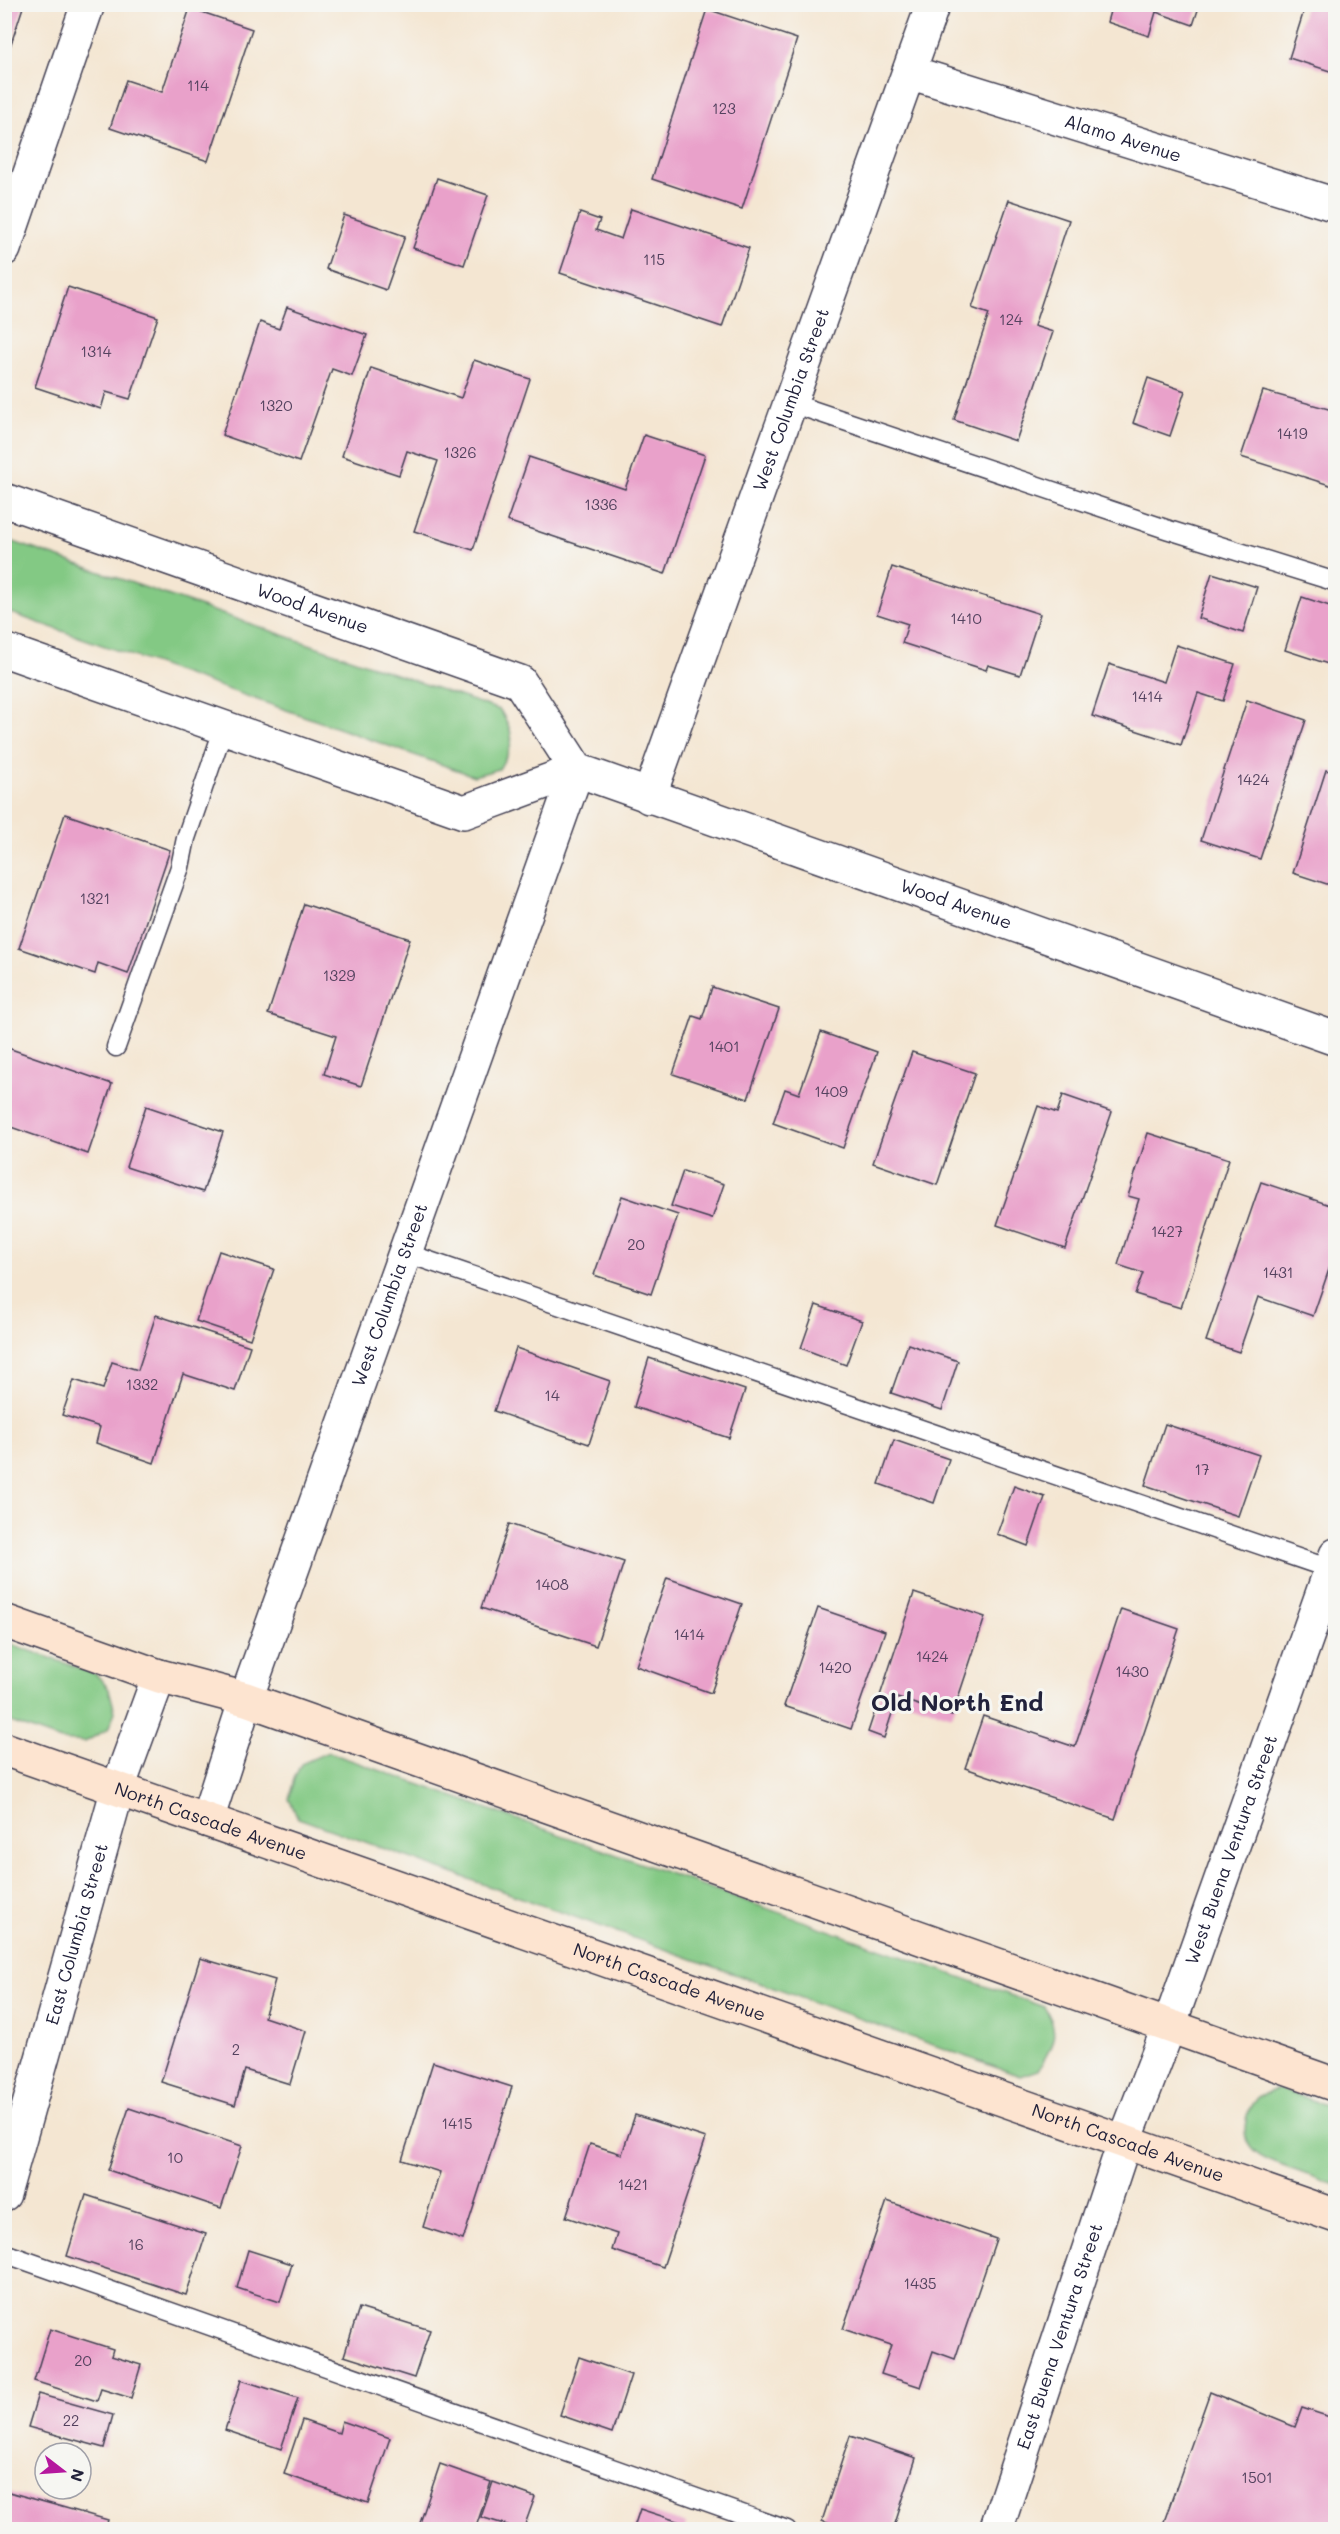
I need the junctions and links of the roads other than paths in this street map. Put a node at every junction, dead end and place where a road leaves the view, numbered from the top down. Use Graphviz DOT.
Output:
graph roads {
  1 [pos="88,4"];
  2 [pos="933,4"];
  3 [pos="909,72"];
  4 [pos="1335,205"];
  5 [pos="4,249"];
  6 [pos="791,403"];
  7 [pos="4,500"];
  8 [pos="1335,582"];
  9 [pos="4,650"];
  10 [pos="224,727"];
  11 [pos="577,770"];
  12 [pos="649,797"];
  13 [pos="1335,1039"];
  14 [pos="116,1047"];
  15 [pos="406,1253"];
  16 [pos="1334,1565"];
  17 [pos="4,1621"];
  18 [pos="159,1676"];
  19 [pos="246,1700"];
  20 [pos="4,1749"];
  21 [pos="118,1788"];
  22 [pos="207,1820"];
  23 [pos="1169,2026"];
  24 [pos="1335,2085"];
  25 [pos="1124,2143"];
  26 [pos="4,2194"];
  27 [pos="1335,2216"];
  28 [pos="4,2253"];
  29 [pos="787,2529"];
  30 [pos="996,2529"];
  1 -- 5 [label="street"];
  2 -- 3 [label="street, West Columbia Street"];
  3 -- 4 [label="street, Alamo Avenue"];
  3 -- 6 [label="street, West Columbia Street"];
  6 -- 8 [label="lane"];
  6 -- 12 [label="street, West Columbia Street"];
  7 -- 11 [label="street, Wood Avenue"];
  9 -- 10 [label="street"];
  10 -- 11 [label="street"];
  10 -- 14 [label="lane"];
  11 -- 12 [label="street, Wood Avenue"];
  11 -- 15 [label="street, West Columbia Street"];
  12 -- 13 [label="street, Wood Avenue"];
  15 -- 16 [label="lane"];
  15 -- 19 [label="street, West Columbia Street"];
  16 -- 23 [label="street, West Buena Ventura Street"];
  17 -- 18 [label="main road"];
  18 -- 19 [label="main road"];
  18 -- 21 [label="street, East Columbia Street"];
  19 -- 22 [label="street, West Columbia Street"];
  19 -- 23 [label="main road"];
  20 -- 21 [label="main road, North Cascade Avenue"];
  21 -- 22 [label="main road, North Cascade Avenue"];
  21 -- 26 [label="street, East Columbia Street"];
  22 -- 25 [label="main road, North Cascade Avenue"];
  23 -- 24 [label="main road"];
  23 -- 25 [label="street, West Buena Ventura Street"];
  25 -- 27 [label="main road, North Cascade Avenue"];
  25 -- 30 [label="street, East Buena Ventura Street"];
  28 -- 29 [label="lane"];
}
